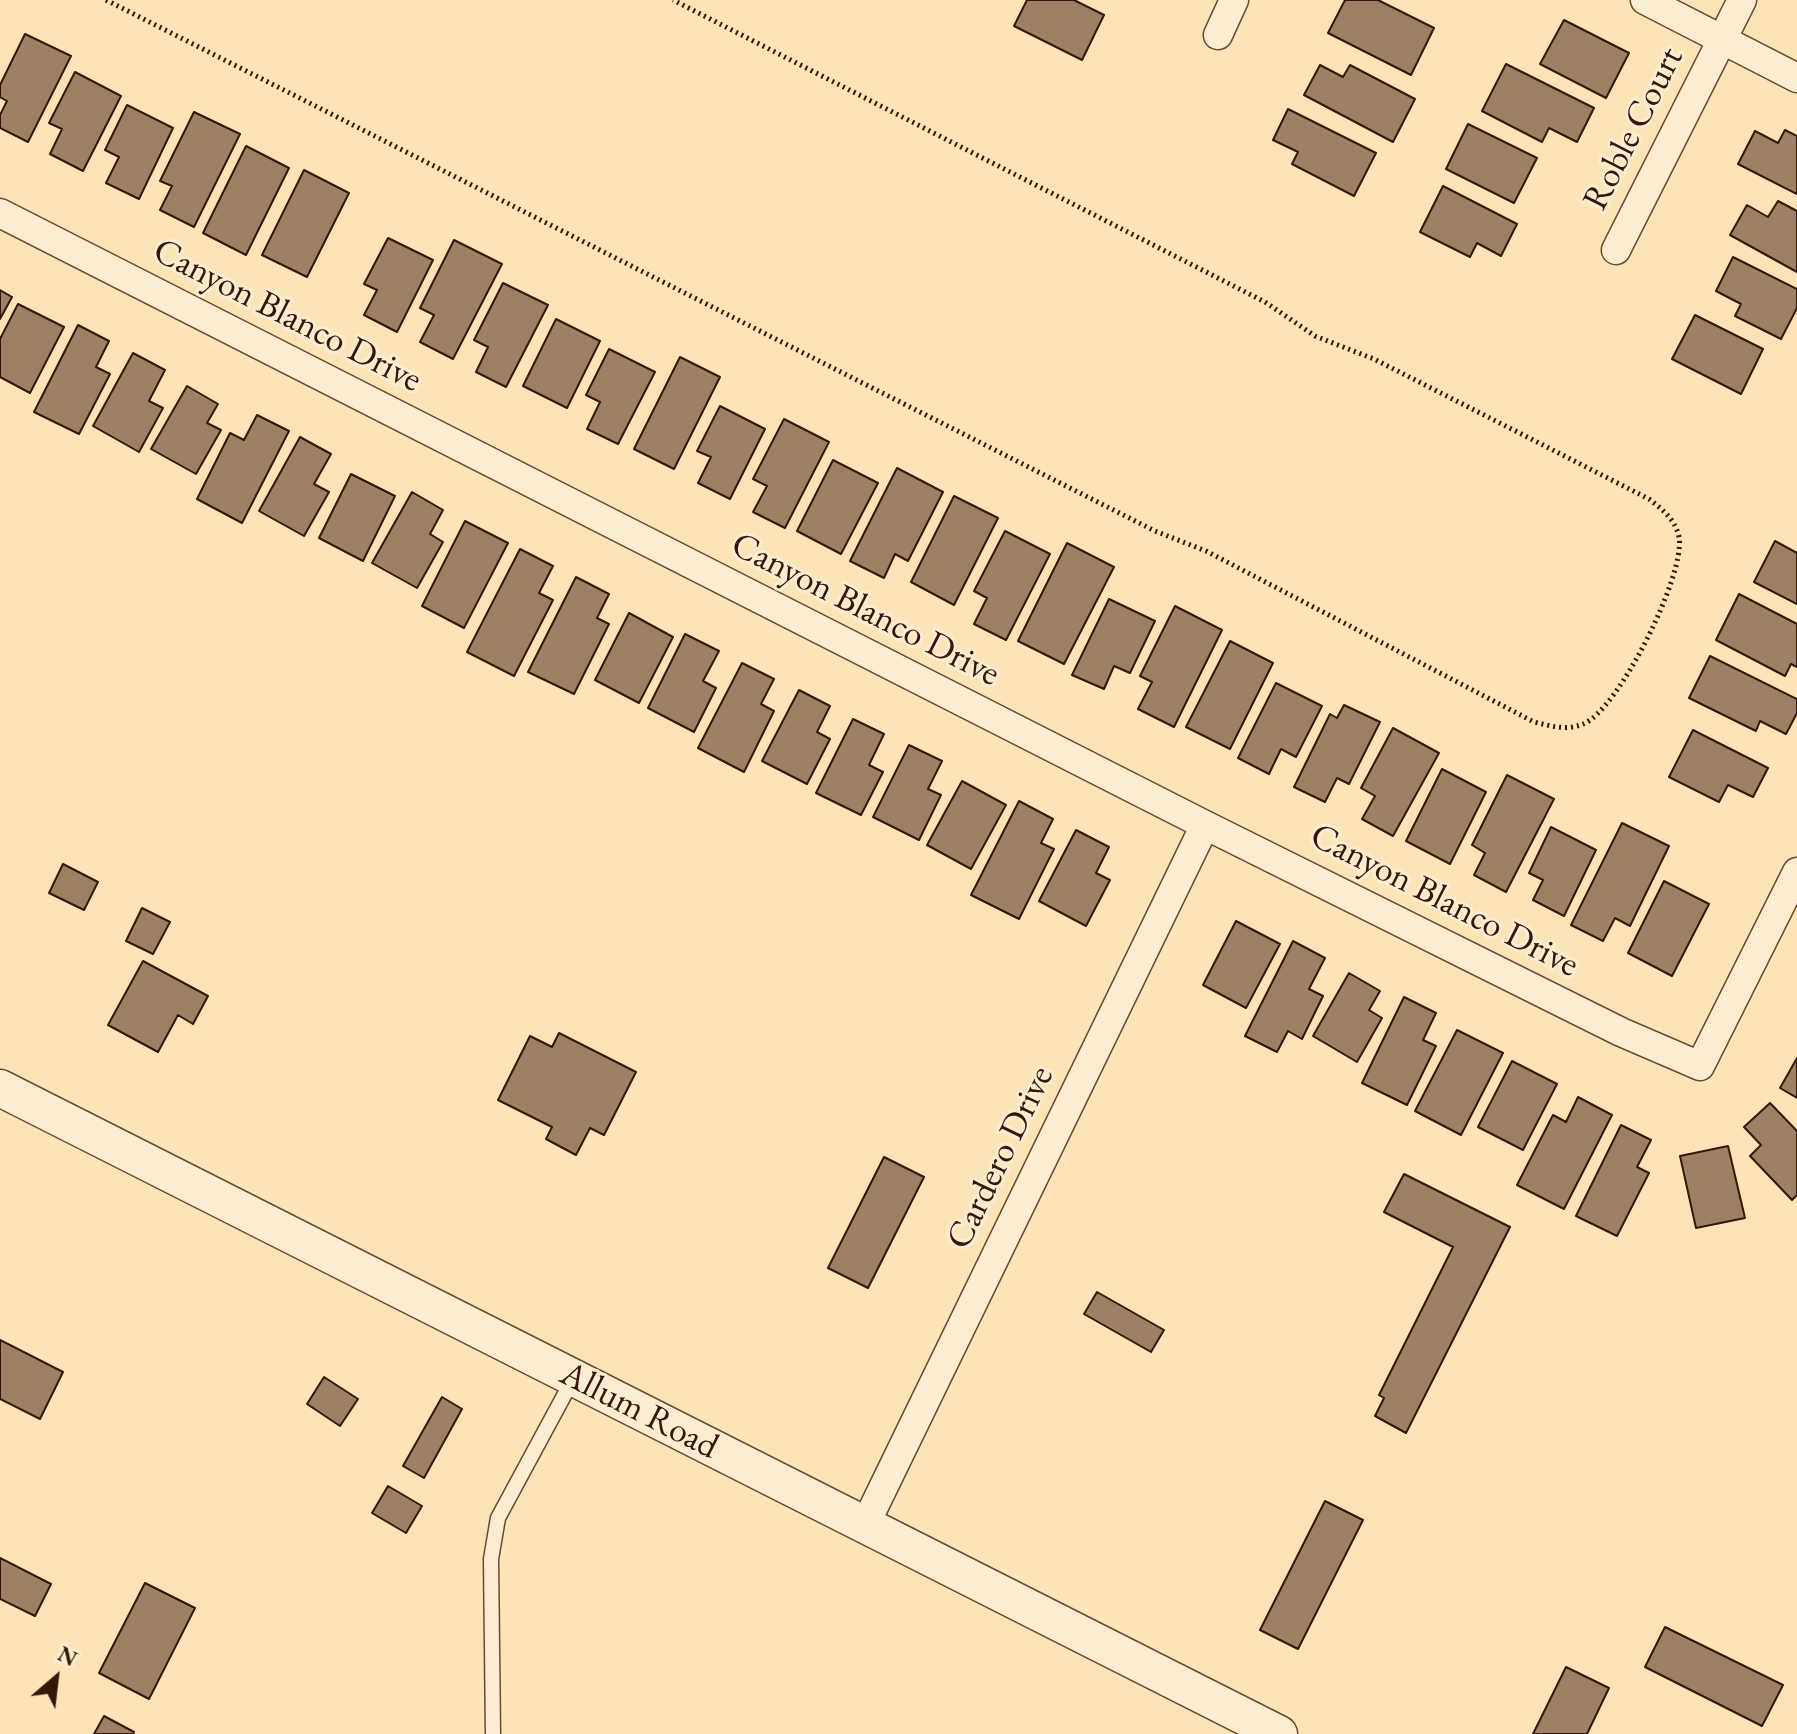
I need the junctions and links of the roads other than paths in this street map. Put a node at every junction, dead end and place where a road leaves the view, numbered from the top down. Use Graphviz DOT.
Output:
graph roads {
  1 [pos="1234,0"];
  2 [pos="1645,0"];
  3 [pos="1742,0"];
  4 [pos="1218,35"];
  5 [pos="1722,40"];
  6 [pos="1797,78"];
  7 [pos="0,213"];
  8 [pos="1616,250"];
  9 [pos="1205,825"];
  10 [pos="1797,872"];
  11 [pos="0,1088"];
  12 [pos="574,1378"];
  13 [pos="865,1525"];
  14 [pos="493,1734"];
  15 [pos="1279,1734"];
  1 -- 4 [label="street"];
  2 -- 5 [label="street"];
  3 -- 5 [label="street, Roble Court"];
  5 -- 6 [label="street"];
  5 -- 8 [label="street, Roble Court"];
  7 -- 9 [label="street, Canyon Blanco Drive"];
  9 -- 10 [label="street, Canyon Blanco Drive"];
  9 -- 13 [label="street, Cardero Drive"];
  11 -- 12 [label="street, Allum Road"];
  12 -- 13 [label="street, Allum Road"];
  12 -- 14 [label="lane"];
  13 -- 15 [label="street, Allum Road"];
}
